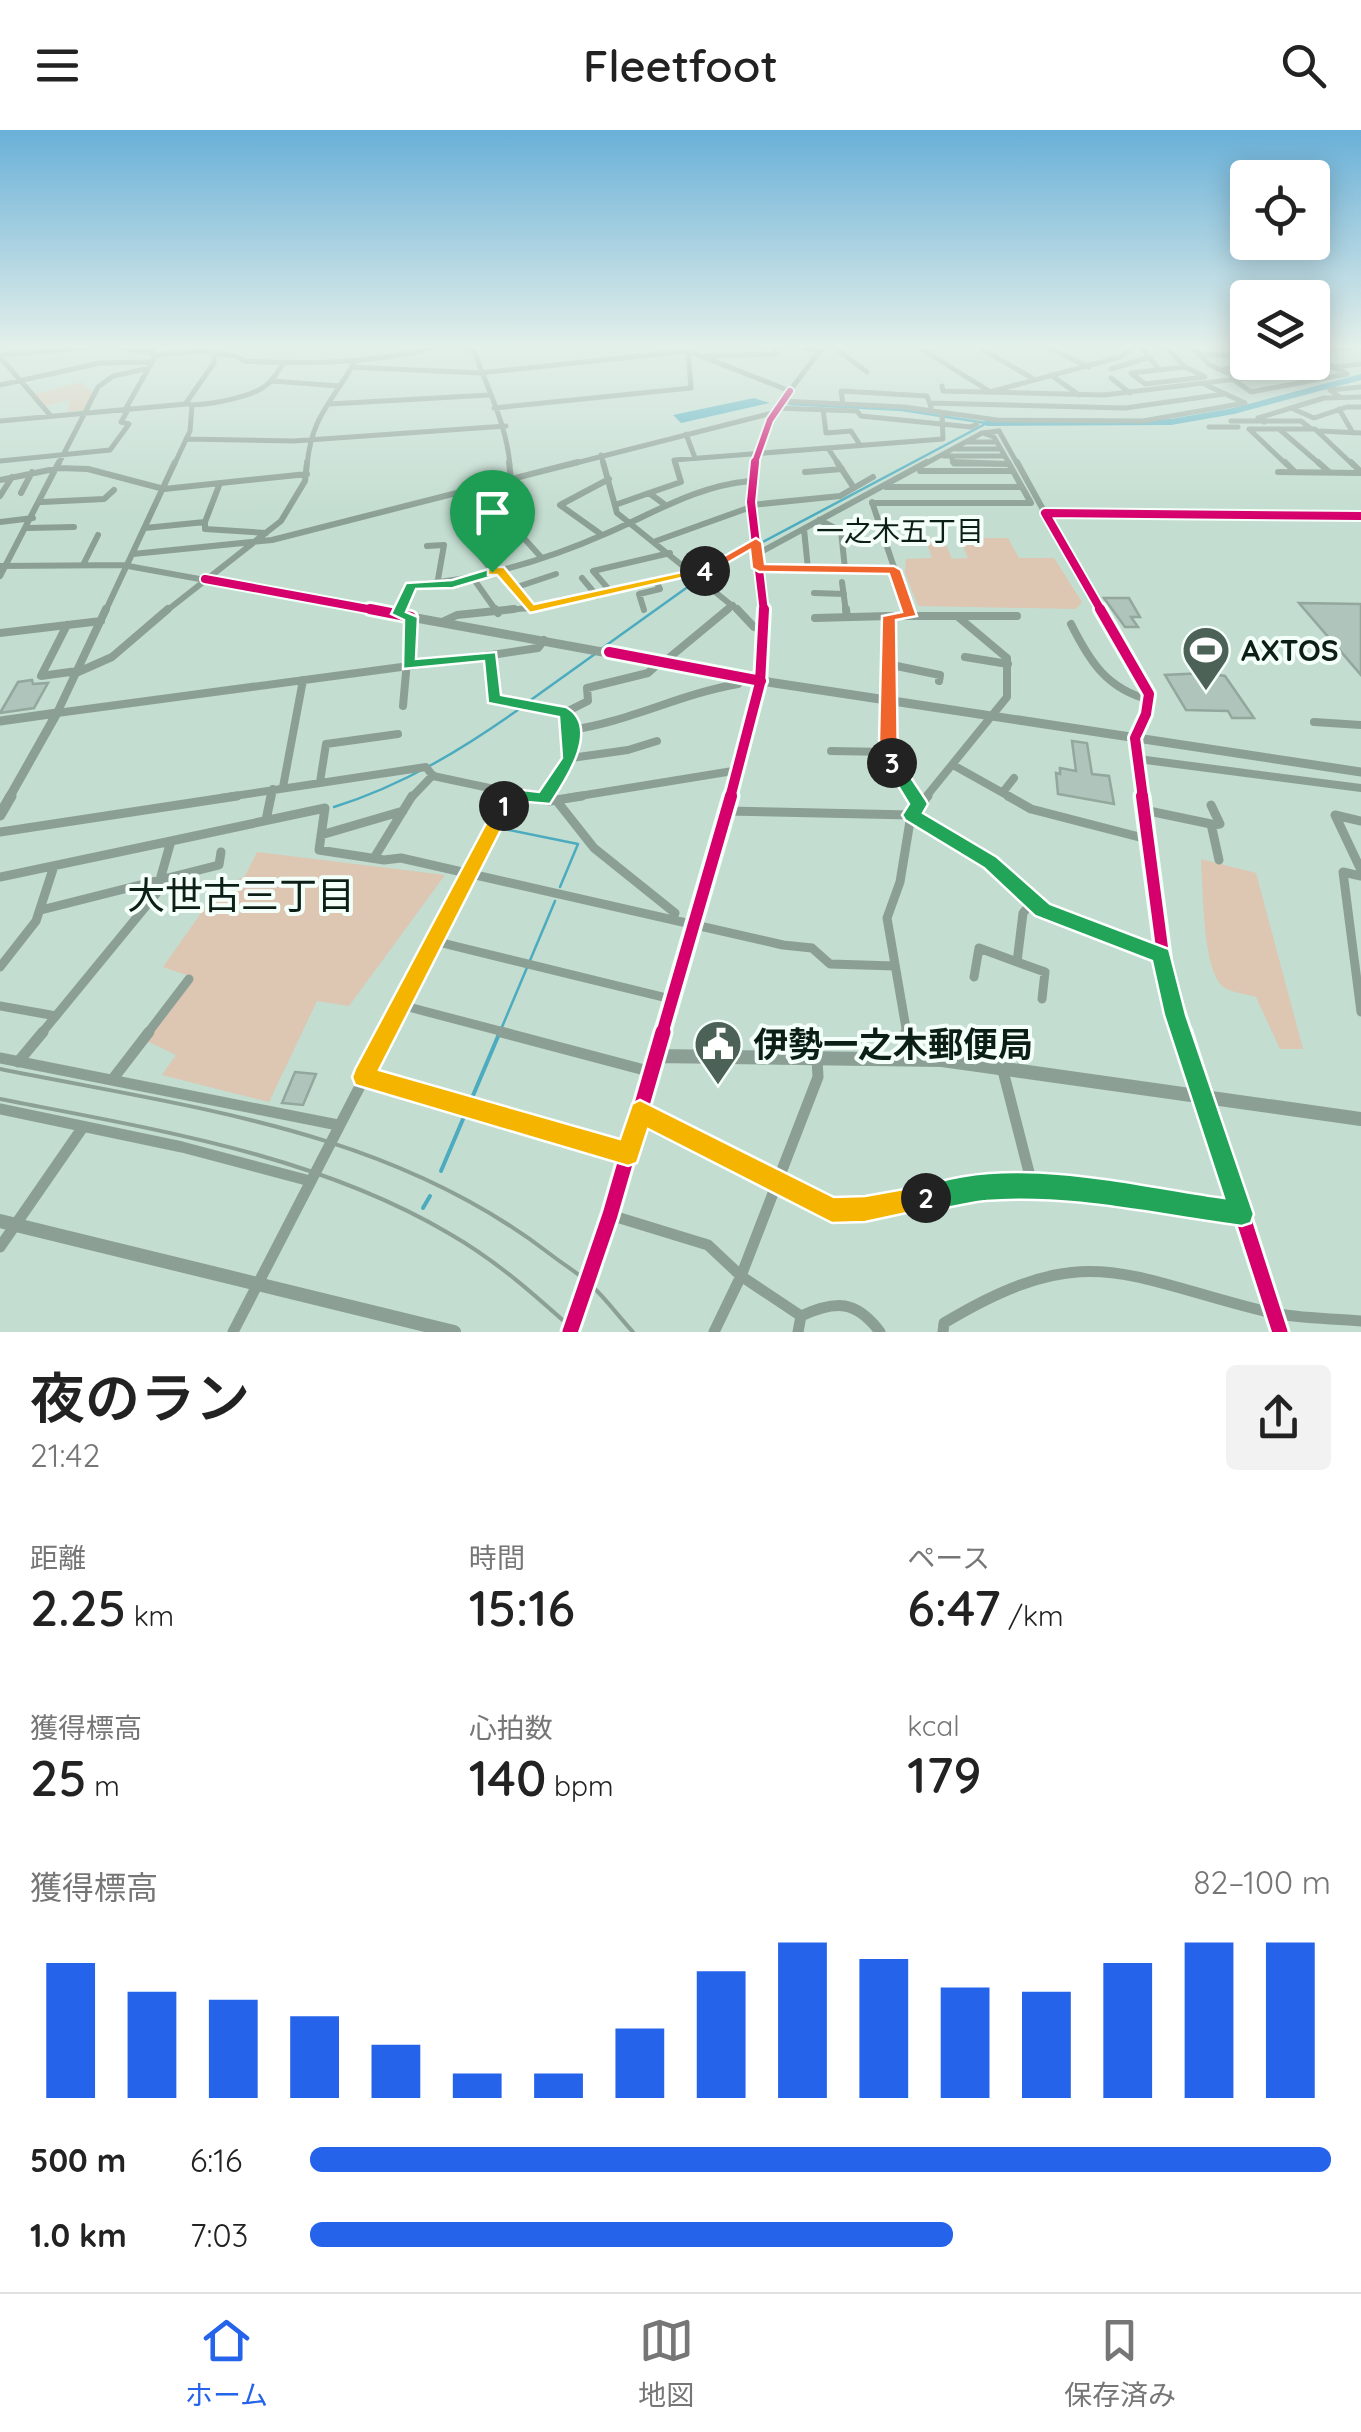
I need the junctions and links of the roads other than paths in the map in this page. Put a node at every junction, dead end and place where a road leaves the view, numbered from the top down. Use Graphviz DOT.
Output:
graph roads {
  1 [pos="40,404"];
  2 [pos="91,404"];
  3 [pos="130,404"];
  4 [pos="188,404"];
  5 [pos="189,404"];
  6 [pos="329,404"];
  7 [pos="492,404"];
  8 [pos="532,404"];
  9 [pos="780,404"];
  10 [pos="843,404"];
  11 [pos="844,404"];
  12 [pos="930,404"];
  13 [pos="955,404"];
  14 [pos="1154,404"];
  15 [pos="1240,404"];
  16 [pos="1304,404"];
  17 [pos="1148,405"];
  18 [pos="998,406"];
  19 [pos="778,407"];
  20 [pos="823,407"];
  21 [pos="128,408"];
  22 [pos="494,408"];
  23 [pos="1291,408"];
  24 [pos="1361,408"];
  25 [pos="1339,409"];
  26 [pos="933,411"];
  27 [pos="88,412"];
  28 [pos="50,416"];
  29 [pos="942,417"];
  30 [pos="1166,418"];
  31 [pos="1314,418"];
  32 [pos="0,420"];
  33 [pos="914,420"];
  34 [pos="1009,420"];
  35 [pos="1264,422"];
  36 [pos="977,424"];
  37 [pos="506,426"];
  38 [pos="1210,427"];
  39 [pos="1238,427"];
  40 [pos="1249,428"];
  41 [pos="1280,428"];
  42 [pos="1311,429"];
  43 [pos="998,431"];
  44 [pos="982,432"];
  45 [pos="1320,432"];
  46 [pos="1357,433"];
  47 [pos="686,434"];
  48 [pos="186,439"];
  49 [pos="309,440"];
  50 [pos="916,442"];
  51 [pos="965,442"];
  52 [pos="860,445"];
  53 [pos="828,448"];
  54 [pos="974,449"];
  55 [pos="1000,449"];
  56 [pos="951,452"];
  57 [pos="66,454"];
  58 [pos="755,454"];
  59 [pos="602,456"];
  60 [pos="978,456"];
  61 [pos="695,458"];
  62 [pos="0,462"];
  63 [pos="1008,464"];
  64 [pos="59,468"];
  65 [pos="842,468"];
  66 [pos="919,469"];
  67 [pos="1012,471"];
  68 [pos="32,472"];
  69 [pos="806,472"];
  70 [pos="1278,472"];
  71 [pos="1295,472"];
  72 [pos="1329,472"];
  73 [pos="1361,472"];
  74 [pos="307,474"];
  75 [pos="12,476"];
  76 [pos="872,477"];
  77 [pos="511,478"];
  78 [pos="609,479"];
  79 [pos="0,480"];
  80 [pos="750,480"];
  81 [pos="220,483"];
  82 [pos="882,486"];
  83 [pos="926,486"];
  84 [pos="1022,486"];
  85 [pos="854,488"];
  86 [pos="164,489"];
  87 [pos="114,490"];
  88 [pos="22,493"];
  89 [pos="649,493"];
  90 [pos="869,494"];
  91 [pos="0,496"];
  92 [pos="42,502"];
  93 [pos="872,503"];
  94 [pos="932,503"];
  95 [pos="664,504"];
  96 [pos="615,505"];
  97 [pos="751,506"];
  98 [pos="1045,512"];
  99 [pos="1361,516"];
  100 [pos="33,518"];
  101 [pos="819,520"];
  102 [pos="0,522"];
  103 [pos="205,522"];
  104 [pos="629,522"];
  105 [pos="74,526"];
  106 [pos="149,527"];
  107 [pos="28,528"];
  108 [pos="804,529"];
  109 [pos="266,532"];
  110 [pos="98,535"];
  111 [pos="521,535"];
  112 [pos="602,535"];
  113 [pos="656,541"];
  114 [pos="253,542"];
  115 [pos="427,546"];
  116 [pos="756,547"];
  117 [pos="670,553"];
  118 [pos="134,554"];
  119 [pos="540,556"];
  120 [pos="481,557"];
  121 [pos="4,565"];
  122 [pos="83,565"];
  123 [pos="128,565"];
  124 [pos="759,568"];
  125 [pos="808,568"];
  126 [pos="845,569"];
  127 [pos="894,570"];
  128 [pos="496,571"];
  129 [pos="556,574"];
  130 [pos="0,576"];
  131 [pos="697,576"];
  132 [pos="473,578"];
  133 [pos="582,578"];
  134 [pos="205,579"];
  135 [pos="656,580"];
  136 [pos="842,582"];
  137 [pos="437,584"];
  138 [pos="514,588"];
  139 [pos="611,592"];
  140 [pos="544,593"];
  141 [pos="814,593"];
  142 [pos="844,594"];
  143 [pos="597,596"];
  144 [pos="733,605"];
  145 [pos="552,606"];
  146 [pos="530,609"];
  147 [pos="644,610"];
  148 [pos="398,614"];
  149 [pos="498,614"];
  150 [pos="889,616"];
  151 [pos="910,616"];
  152 [pos="957,616"];
  153 [pos="1017,616"];
  154 [pos="411,617"];
  155 [pos="847,617"];
  156 [pos="815,618"];
  157 [pos="100,621"];
  158 [pos="442,622"];
  159 [pos="1071,624"];
  160 [pos="67,625"];
  161 [pos="765,630"];
  162 [pos="0,633"];
  163 [pos="544,640"];
  164 [pos="491,655"];
  165 [pos="965,657"];
  166 [pos="662,662"];
  167 [pos="887,664"];
  168 [pos="1008,664"];
  169 [pos="408,665"];
  170 [pos="77,672"];
  171 [pos="941,675"];
  172 [pos="303,680"];
  173 [pos="761,681"];
  174 [pos="738,684"];
  175 [pos="888,700"];
  176 [pos="1150,700"];
  177 [pos="403,706"];
  178 [pos="566,712"];
  179 [pos="56,713"];
  180 [pos="994,717"];
  181 [pos="0,721"];
  182 [pos="1314,722"];
  183 [pos="1361,725"];
  184 [pos="570,730"];
  185 [pos="398,734"];
  186 [pos="1135,738"];
  187 [pos="656,741"];
  188 [pos="831,751"];
  189 [pos="889,752"];
  190 [pos="570,758"];
  191 [pos="1138,759"];
  192 [pos="953,765"];
  193 [pos="739,770"];
  194 [pos="430,772"];
  195 [pos="1361,772"];
  196 [pos="1014,778"];
  197 [pos="320,782"];
  198 [pos="278,788"];
  199 [pos="1361,788"];
  200 [pos="1003,792"];
  201 [pos="511,793"];
  202 [pos="544,800"];
  203 [pos="556,800"];
  204 [pos="919,804"];
  205 [pos="1211,805"];
  206 [pos="403,810"];
  207 [pos="1144,810"];
  208 [pos="726,811"];
  209 [pos="0,815"];
  210 [pos="911,815"];
  211 [pos="266,820"];
  212 [pos="1361,820"];
  213 [pos="1212,826"];
  214 [pos="0,832"];
  215 [pos="321,835"];
  216 [pos="1148,839"];
  217 [pos="170,842"];
  218 [pos="221,852"];
  219 [pos="374,858"];
  220 [pos="1219,860"];
  221 [pos="54,866"];
  222 [pos="470,872"];
  223 [pos="1361,873"];
  224 [pos="0,877"];
  225 [pos="159,884"];
  226 [pos="1032,902"];
  227 [pos="41,910"];
  228 [pos="673,919"];
  229 [pos="1347,923"];
  230 [pos="692,924"];
  231 [pos="1361,926"];
  232 [pos="434,941"];
  233 [pos="1162,955"];
  234 [pos="1017,962"];
  235 [pos="895,966"];
  236 [pos="0,967"];
  237 [pos="974,977"];
  238 [pos="188,979"];
  239 [pos="1357,979"];
  240 [pos="671,999"];
  241 [pos="1042,999"];
  242 [pos="401,1005"];
  243 [pos="0,1006"];
  244 [pos="1361,1012"];
  245 [pos="56,1016"];
  246 [pos="656,1056"];
  247 [pos="0,1058"];
  248 [pos="910,1059"];
  249 [pos="817,1060"];
  250 [pos="18,1062"];
  251 [pos="1002,1067"];
  252 [pos="652,1072"];
  253 [pos="363,1077"];
  254 [pos="112,1080"];
  255 [pos="1204,1097"];
  256 [pos="0,1109"];
  257 [pos="640,1112"];
  258 [pos="1361,1118"];
  259 [pos="338,1125"];
  260 [pos="83,1126"];
  261 [pos="628,1154"];
  262 [pos="310,1182"];
  263 [pos="778,1183"];
  264 [pos="1032,1184"];
  265 [pos="610,1214"];
  266 [pos="1242,1214"];
  267 [pos="8,1223"];
  268 [pos="0,1247"];
  269 [pos="741,1276"];
  270 [pos="259,1283"];
  271 [pos="1274,1313"];
  272 [pos="800,1316"];
  273 [pos="1361,1321"];
  274 [pos="233,1332"];
  275 [pos="454,1332"];
  276 [pos="570,1332"];
  277 [pos="714,1332"];
  278 [pos="798,1332"];
  279 [pos="880,1332"];
  280 [pos="943,1332"];
  281 [pos="1280,1332"];
  1 -- 28 [label="street"];
  2 -- 27 [label="street"];
  3 -- 21 [label="street"];
  4 -- 21 [label="street"];
  5 -- 48 [label="street"];
  6 -- 49 [label="street"];
  7 -- 22 [label="street"];
  8 -- 22 [label="street"];
  9 -- 19 [label="street"];
  10 -- 20 [label="street"];
  11 -- 26 [label="street"];
  12 -- 26 [label="street"];
  13 -- 18 [label="street"];
  14 -- 17 [label="street"];
  15 -- 30 [label="street"];
  16 -- 23 [label="street"];
  17 -- 18 [label="street"];
  17 -- 30 [label="street"];
  18 -- 34 [label="street"];
  19 -- 20 [label="street"];
  19 -- 47 [label="street"];
  19 -- 58 [label="street"];
  20 -- 33 [label="street"];
  20 -- 52 [label="street"];
  21 -- 27 [label="street"];
  21 -- 57 [label="street"];
  22 -- 37 [label="street"];
  23 -- 31 [label="street"];
  23 -- 35 [label="street"];
  24 -- 25 [label="street"];
  25 -- 31 [label="street"];
  25 -- 46 [label="street"];
  26 -- 29 [label="street"];
  27 -- 28 [label="street"];
  27 -- 57 [label="street"];
  28 -- 32 [label="street"];
  29 -- 33 [label="street"];
  29 -- 34 [label="street"];
  29 -- 36 [label="street"];
  29 -- 50 [label="street"];
  30 -- 34 [label="street"];
  31 -- 45 [label="street"];
  33 -- 50 [label="street"];
  35 -- 39 [label="street"];
  35 -- 42 [label="street"];
  37 -- 49 [label="street"];
  37 -- 77 [label="street"];
  38 -- 39 [label="street"];
  39 -- 40 [label="street"];
  40 -- 41 [label="street"];
  40 -- 71 [label="street"];
  41 -- 42 [label="street"];
  41 -- 72 [label="street"];
  42 -- 45 [label="street"];
  43 -- 44 [label="street"];
  43 -- 98 [label="street"];
  44 -- 51 [label="street"];
  44 -- 55 [label="street"];
  45 -- 46 [label="street"];
  45 -- 73 [label="street"];
  47 -- 59 [label="street"];
  47 -- 61 [label="street"];
  48 -- 49 [label="street"];
  48 -- 86 [label="street"];
  49 -- 74 [label="street"];
  50 -- 52 [label="street"];
  51 -- 55 [label="street"];
  51 -- 56 [label="street"];
  52 -- 53 [label="street"];
  53 -- 58 [label="street"];
  53 -- 65 [label="street"];
  54 -- 55 [label="street"];
  54 -- 56 [label="street"];
  54 -- 60 [label="street"];
  55 -- 60 [label="street"];
  55 -- 63 [label="street"];
  56 -- 60 [label="street"];
  56 -- 63 [label="street"];
  56 -- 66 [label="street"];
  57 -- 62 [label="street"];
  57 -- 64 [label="street"];
  58 -- 61 [label="street"];
  58 -- 80 [label="street"];
  59 -- 77 [label="street"];
  59 -- 78 [label="street"];
  61 -- 89 [label="street"];
  63 -- 67 [label="street"];
  64 -- 68 [label="street"];
  64 -- 86 [label="street"];
  64 -- 92 [label="street"];
  65 -- 69 [label="street"];
  65 -- 85 [label="street"];
  66 -- 67 [label="street"];
  66 -- 82 [label="street"];
  66 -- 83 [label="street"];
  67 -- 84 [label="street"];
  68 -- 75 [label="street"];
  68 -- 88 [label="street"];
  70 -- 71 [label="street"];
  71 -- 72 [label="street"];
  72 -- 73 [label="street"];
  74 -- 81 [label="street"];
  74 -- 109 [label="street"];
  75 -- 79 [label="street"];
  75 -- 91 [label="street"];
  76 -- 85 [label="street"];
  77 -- 114 [label="street"];
  78 -- 96 [label="street"];
  78 -- 112 [label="street"];
  80 -- 95 [label="street"];
  80 -- 97 [label="street"];
  81 -- 86 [label="street"];
  81 -- 103 [label="street"];
  82 -- 83 [label="street"];
  82 -- 90 [label="street"];
  83 -- 84 [label="street"];
  83 -- 94 [label="street"];
  84 -- 94 [label="street"];
  85 -- 97 [label="street"];
  86 -- 106 [label="street"];
  87 -- 92 [label="street"];
  89 -- 95 [label="street"];
  89 -- 96 [label="street"];
  90 -- 93 [label="street"];
  90 -- 101 [label="street"];
  92 -- 100 [label="street"];
  93 -- 94 [label="street"];
  93 -- 127 [label="street"];
  95 -- 104 [label="street"];
  96 -- 104 [label="street"];
  97 -- 113 [label="street"];
  97 -- 116 [label="street"];
  98 -- 99 [label="street"];
  98 -- 176 [label="street"];
  100 -- 102 [label="street"];
  100 -- 107 [label="street"];
  101 -- 108 [label="street"];
  101 -- 126 [label="street"];
  103 -- 106 [label="street"];
  103 -- 109 [label="street"];
  104 -- 112 [label="street"];
  104 -- 113 [label="street"];
  105 -- 107 [label="street"];
  106 -- 118 [label="street"];
  107 -- 121 [label="street"];
  108 -- 116 [label="street"];
  108 -- 125 [label="street"];
  109 -- 114 [label="street"];
  110 -- 122 [label="street"];
  111 -- 119 [label="street"];
  112 -- 119 [label="street"];
  113 -- 117 [label="street"];
  114 -- 118 [label="street"];
  114 -- 134 [label="street"];
  115 -- 137 [label="street"];
  116 -- 124 [label="street"];
  116 -- 131 [label="street"];
  117 -- 131 [label="street"];
  117 -- 139 [label="street"];
  118 -- 123 [label="street"];
  119 -- 128 [label="street"];
  120 -- 128 [label="street"];
  121 -- 122 [label="street"];
  121 -- 130 [label="street"];
  122 -- 123 [label="street"];
  123 -- 134 [label="street"];
  123 -- 157 [label="street"];
  124 -- 125 [label="street"];
  124 -- 161 [label="street"];
  125 -- 126 [label="street"];
  126 -- 127 [label="street"];
  127 -- 151 [label="street"];
  128 -- 132 [label="street"];
  128 -- 138 [label="street"];
  129 -- 138 [label="street"];
  131 -- 135 [label="street"];
  131 -- 144 [label="street"];
  132 -- 137 [label="street"];
  132 -- 149 [label="street"];
  133 -- 143 [label="street"];
  134 -- 148 [label="street"];
  134 -- 170 [label="street"];
  135 -- 139 [label="street"];
  135 -- 147 [label="street"];
  136 -- 142 [label="street"];
  137 -- 148 [label="street"];
  138 -- 146 [label="street"];
  139 -- 143 [label="street"];
  140 -- 145 [label="street"];
  141 -- 142 [label="street"];
  142 -- 155 [label="street"];
  143 -- 145 [label="street"];
  144 -- 161 [label="street"];
  144 -- 166 [label="street"];
  145 -- 146 [label="street"];
  146 -- 149 [label="street"];
  148 -- 154 [label="street"];
  149 -- 158 [label="street"];
  150 -- 151 [label="street"];
  150 -- 155 [label="street"];
  150 -- 167 [label="street"];
  151 -- 152 [label="street"];
  152 -- 153 [label="street"];
  152 -- 168 [label="street"];
  154 -- 158 [label="street"];
  154 -- 169 [label="street"];
  155 -- 156 [label="street"];
  157 -- 160 [label="street"];
  157 -- 170 [label="street"];
  158 -- 163 [label="street"];
  159 -- 176 [label="street"];
  160 -- 162 [label="street"];
  160 -- 170 [label="street"];
  161 -- 173 [label="street"];
  163 -- 164 [label="street"];
  163 -- 166 [label="street"];
  164 -- 169 [label="street"];
  164 -- 178 [label="street"];
  165 -- 168 [label="street"];
  166 -- 173 [label="street"];
  166 -- 178 [label="street"];
  167 -- 171 [label="street"];
  167 -- 175 [label="street"];
  168 -- 180 [label="street"];
  169 -- 172 [label="street"];
  169 -- 177 [label="street"];
  170 -- 179 [label="street"];
  172 -- 179 [label="street"];
  172 -- 198 [label="street"];
  173 -- 175 [label="street"];
  173 -- 193 [label="street"];
  174 -- 184 [label="street"];
  175 -- 180 [label="street"];
  175 -- 189 [label="street"];
  176 -- 186 [label="street"];
  178 -- 184 [label="street"];
  179 -- 181 [label="street"];
  179 -- 209 [label="street"];
  180 -- 186 [label="street"];
  180 -- 192 [label="street"];
  182 -- 183 [label="street"];
  184 -- 190 [label="street"];
  185 -- 197 [label="street"];
  186 -- 191 [label="street"];
  186 -- 195 [label="street"];
  187 -- 190 [label="street"];
  188 -- 189 [label="street"];
  189 -- 204 [label="street"];
  190 -- 202 [label="street"];
  191 -- 199 [label="street"];
  191 -- 207 [label="street"];
  192 -- 200 [label="street"];
  192 -- 204 [label="street"];
  193 -- 203 [label="street"];
  193 -- 208 [label="street"];
  194 -- 197 [label="street"];
  194 -- 201 [label="street"];
  194 -- 206 [label="street"];
  196 -- 200 [label="street"];
  197 -- 198 [label="street"];
  198 -- 211 [label="street"];
  198 -- 214 [label="street"];
  200 -- 216 [label="street"];
  201 -- 202 [label="street"];
  201 -- 222 [label="street"];
  202 -- 203 [label="street"];
  203 -- 228 [label="street"];
  204 -- 210 [label="street"];
  205 -- 213 [label="street"];
  206 -- 215 [label="street"];
  206 -- 219 [label="street"];
  207 -- 213 [label="street"];
  207 -- 216 [label="street"];
  208 -- 210 [label="street"];
  208 -- 230 [label="street"];
  210 -- 226 [label="street"];
  210 -- 235 [label="street"];
  211 -- 215 [label="street"];
  211 -- 217 [label="street"];
  212 -- 223 [label="street"];
  213 -- 220 [label="street"];
  215 -- 219 [label="street"];
  216 -- 233 [label="street"];
  217 -- 221 [label="street"];
  217 -- 225 [label="street"];
  218 -- 225 [label="street"];
  219 -- 222 [label="street"];
  221 -- 224 [label="street"];
  221 -- 227 [label="street"];
  222 -- 228 [label="street"];
  222 -- 232 [label="street"];
  223 -- 229 [label="street"];
  225 -- 227 [label="street"];
  225 -- 245 [label="street"];
  226 -- 233 [label="street"];
  226 -- 234 [label="street"];
  227 -- 236 [label="street"];
  228 -- 230 [label="street"];
  229 -- 231 [label="street"];
  229 -- 239 [label="street"];
  230 -- 235 [label="street"];
  230 -- 240 [label="street"];
  232 -- 240 [label="street"];
  232 -- 242 [label="street"];
  233 -- 255 [label="street"];
  234 -- 237 [label="street"];
  234 -- 241 [label="street"];
  235 -- 248 [label="street"];
  238 -- 254 [label="street"];
  239 -- 244 [label="street"];
  240 -- 246 [label="street"];
  242 -- 252 [label="street"];
  242 -- 253 [label="street"];
  243 -- 245 [label="street"];
  245 -- 250 [label="street"];
  246 -- 249 [label="street"];
  246 -- 252 [label="street"];
  247 -- 250 [label="street"];
  248 -- 249 [label="street"];
  248 -- 251 [label="street"];
  249 -- 263 [label="street"];
  250 -- 254 [label="street"];
  251 -- 255 [label="street"];
  251 -- 264 [label="street"];
  252 -- 257 [label="street"];
  253 -- 259 [label="street"];
  253 -- 261 [label="street"];
  254 -- 259 [label="street"];
  255 -- 258 [label="street"];
  255 -- 266 [label="street"];
  256 -- 260 [label="street"];
  257 -- 261 [label="street"];
  257 -- 263 [label="street"];
  259 -- 262 [label="street"];
  260 -- 262 [label="street"];
  260 -- 267 [label="street"];
  261 -- 265 [label="street"];
  262 -- 270 [label="street"];
  263 -- 264 [label="street"];
  263 -- 269 [label="street"];
  264 -- 266 [label="street"];
  265 -- 269 [label="street"];
  265 -- 276 [label="street"];
  266 -- 271 [label="street"];
  267 -- 268 [label="street"];
  267 -- 270 [label="street"];
  269 -- 272 [label="street"];
  269 -- 277 [label="street"];
  270 -- 274 [label="street"];
  270 -- 275 [label="street"];
  271 -- 273 [label="street"];
  271 -- 280 [label="street"];
  271 -- 281 [label="street"];
  272 -- 278 [label="street"];
  272 -- 279 [label="street"];
}
